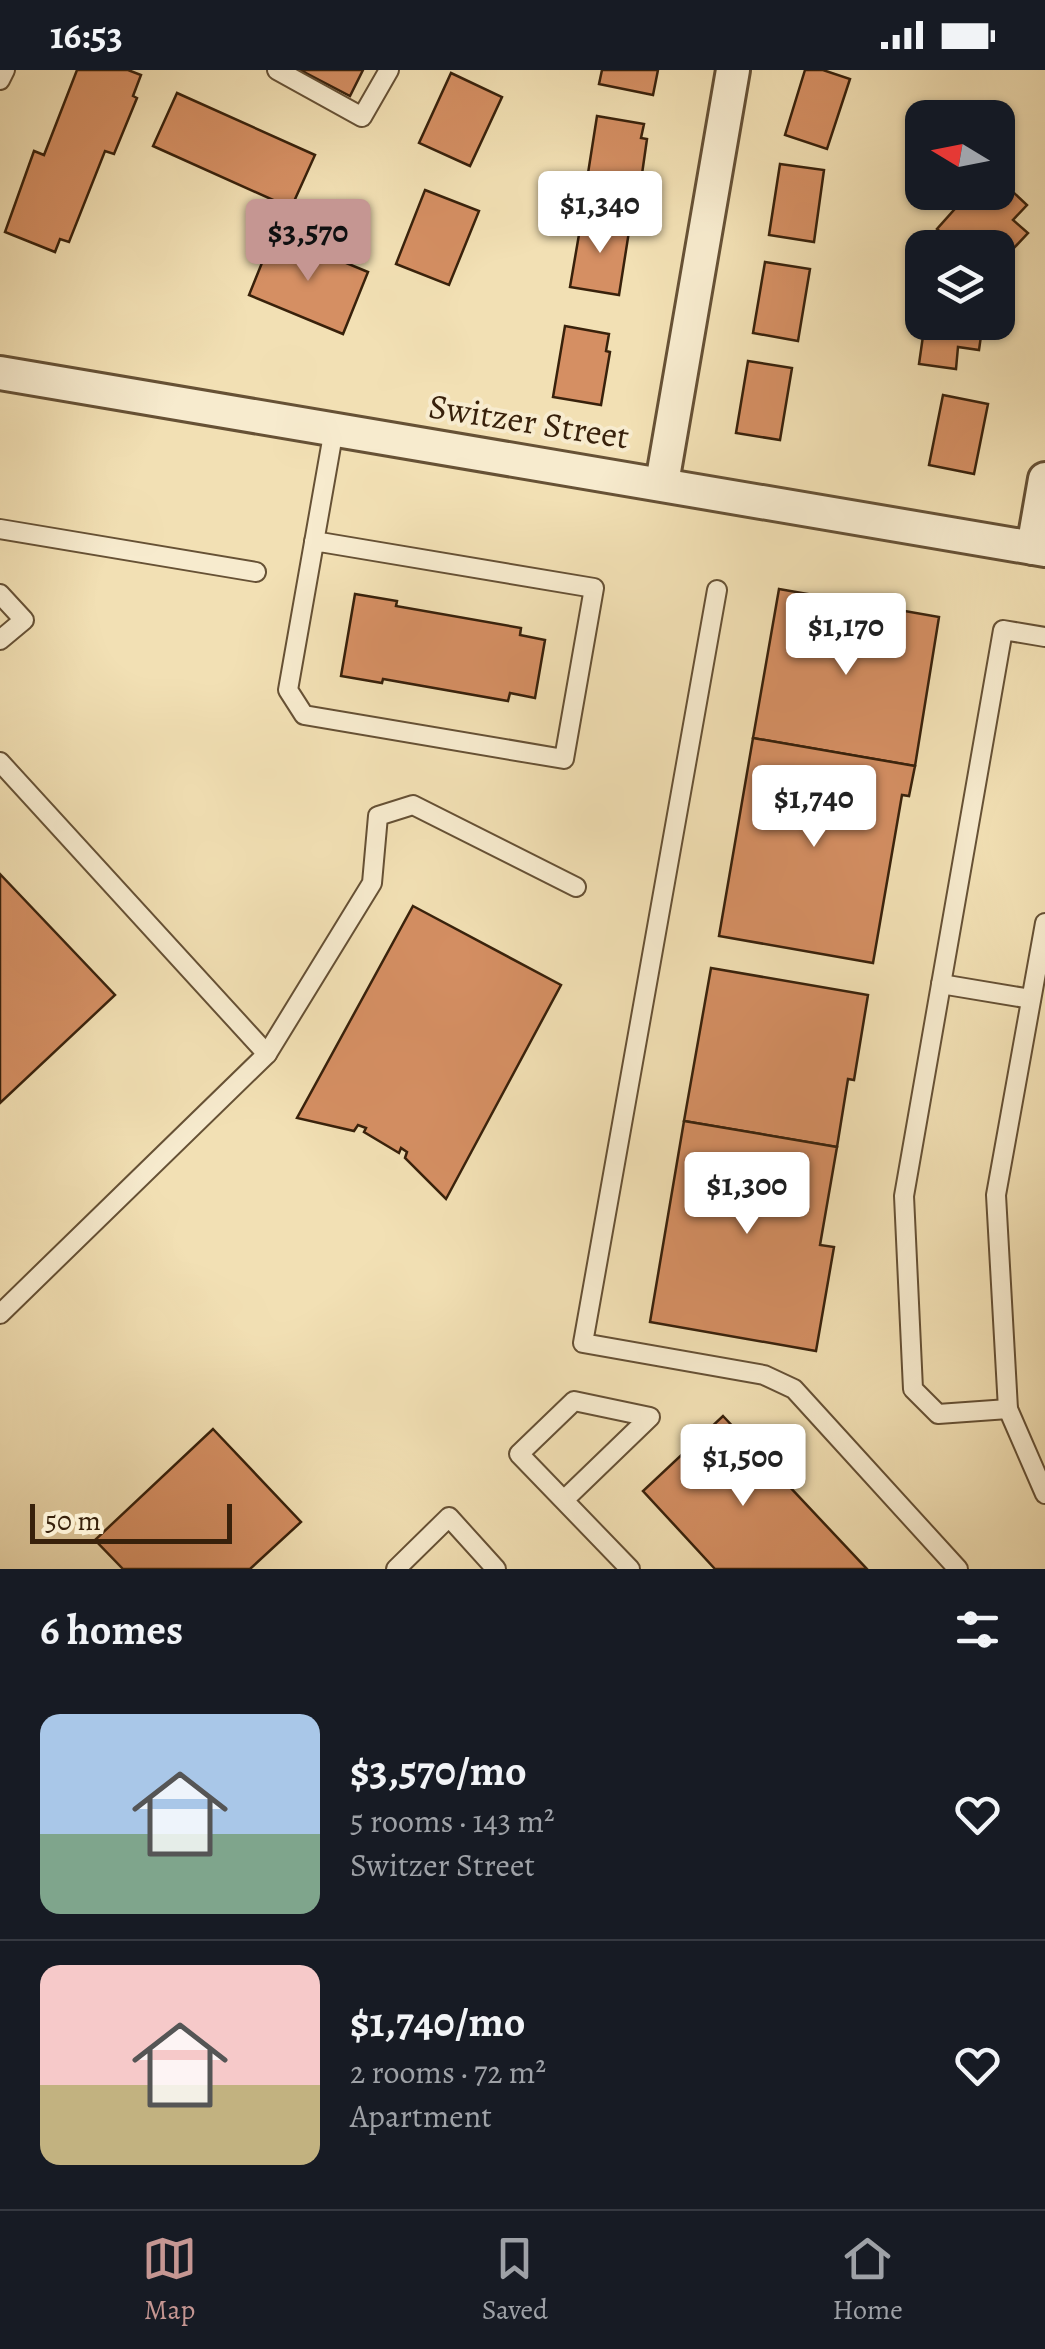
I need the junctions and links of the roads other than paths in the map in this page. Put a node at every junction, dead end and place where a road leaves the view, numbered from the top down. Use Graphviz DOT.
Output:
graph roads {
  1 [pos="4,70"];
  2 [pos="277,70"];
  3 [pos="389,70"];
  4 [pos="733,70"];
  5 [pos="0,80"];
  6 [pos="0,373"];
  7 [pos="334,428"];
  8 [pos="1045,479"];
  9 [pos="662,483"];
  10 [pos="0,528"];
  11 [pos="314,541"];
  12 [pos="1039,548"];
  13 [pos="256,572"];
  14 [pos="717,590"];
  15 [pos="0,594"];
  16 [pos="1045,637"];
  17 [pos="0,640"];
  18 [pos="0,762"];
  19 [pos="576,887"];
  20 [pos="1045,923"];
  21 [pos="941,984"];
  22 [pos="1031,999"];
  23 [pos="267,1054"];
  24 [pos="0,1314"];
  25 [pos="1008,1409"];
  26 [pos="1045,1494"];
  27 [pos="564,1500"];
  28 [pos="396,1569"];
  29 [pos="496,1569"];
  30 [pos="630,1569"];
  31 [pos="958,1569"];
  1 -- 5 [label="lane"];
  2 -- 3 [label="lane"];
  4 -- 9 [label="street"];
  6 -- 7 [label="street, Switzer Street"];
  7 -- 9 [label="street, Switzer Street"];
  7 -- 11 [label="lane"];
  8 -- 12 [label="street"];
  9 -- 12 [label="street, Switzer Street"];
  10 -- 13 [label="lane"];
  11 -- 11 [label="lane"];
  14 -- 31 [label="lane"];
  15 -- 17 [label="lane"];
  16 -- 21 [label="lane"];
  18 -- 23 [label="lane"];
  19 -- 23 [label="lane"];
  20 -- 22 [label="lane"];
  21 -- 22 [label="lane"];
  21 -- 25 [label="lane"];
  22 -- 25 [label="lane"];
  23 -- 24 [label="lane"];
  25 -- 26 [label="lane"];
  27 -- 27 [label="lane"];
  27 -- 30 [label="lane"];
  28 -- 29 [label="lane"];
}
